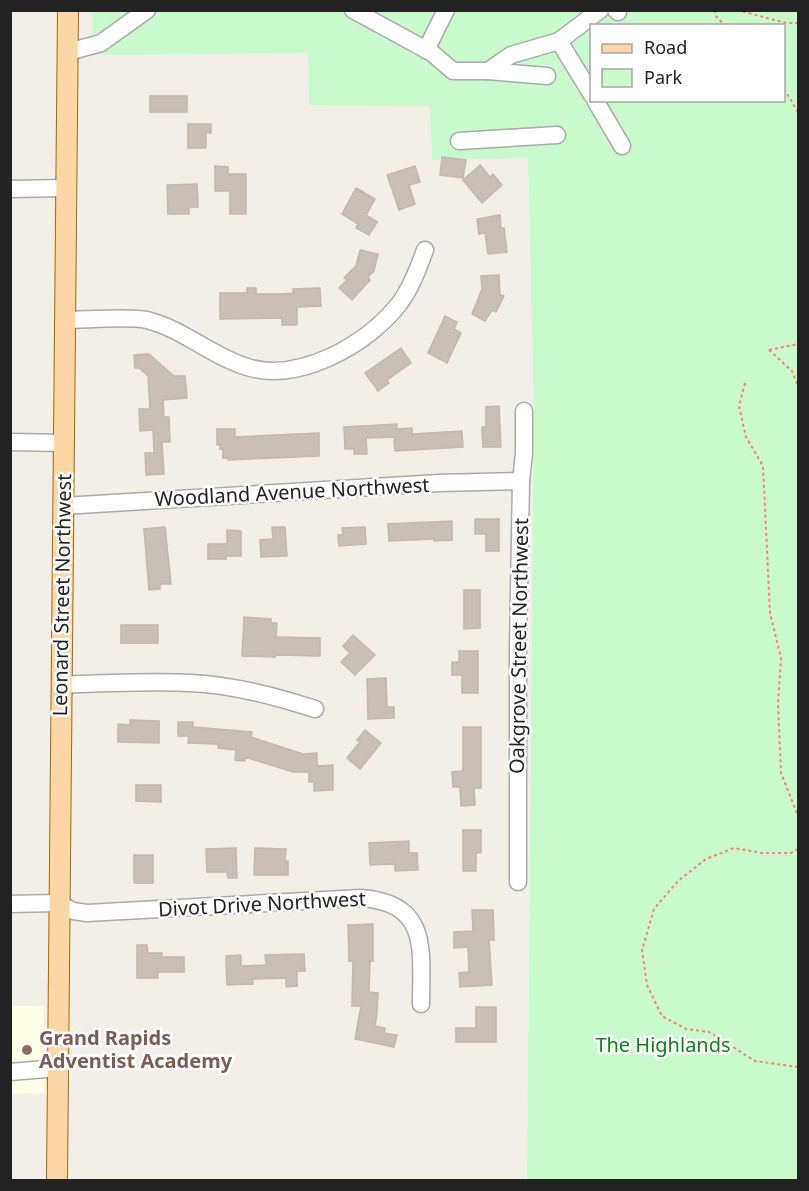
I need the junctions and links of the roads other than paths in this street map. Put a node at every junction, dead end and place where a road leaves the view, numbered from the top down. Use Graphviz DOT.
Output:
graph roads {
  1 [pos="68,10"];
  2 [pos="147,10"];
  3 [pos="353,10"];
  4 [pos="447,10"];
  5 [pos="600,10"];
  6 [pos="559,41"];
  7 [pos="68,52"];
  8 [pos="429,52"];
  9 [pos="488,71"];
  10 [pos="547,76"];
  11 [pos="590,93"];
  12 [pos="596,102"];
  13 [pos="557,135"];
  14 [pos="459,141"];
  15 [pos="622,146"];
  16 [pos="66,188"];
  17 [pos="10,189"];
  18 [pos="425,250"];
  19 [pos="64,320"];
  20 [pos="524,411"];
  21 [pos="10,442"];
  22 [pos="64,443"];
  23 [pos="521,481"];
  24 [pos="63,506"];
  25 [pos="61,685"];
  26 [pos="315,709"];
  27 [pos="518,882"];
  28 [pos="58,903"];
  29 [pos="10,904"];
  30 [pos="421,1004"];
  31 [pos="58,1068"];
  32 [pos="10,1072"];
  33 [pos="57,1180"];
  1 -- 7 [label="main road, Leonard Street Northwest"];
  2 -- 7 [label="street"];
  3 -- 8 [label="street"];
  4 -- 8 [label="street"];
  5 -- 6 [label="street"];
  6 -- 9 [label="street"];
  6 -- 11 [label="street"];
  7 -- 16 [label="main road, Leonard Street Northwest"];
  8 -- 9 [label="street"];
  9 -- 10 [label="street"];
  12 -- 15 [label="street"];
  13 -- 14 [label="street"];
  16 -- 17 [label="street"];
  16 -- 19 [label="main road, Leonard Street Northwest"];
  18 -- 19 [label="street"];
  19 -- 22 [label="main road, Leonard Street Northwest"];
  20 -- 23 [label="street, Oakgrove Street Northwest"];
  21 -- 22 [label="street"];
  22 -- 24 [label="main road, Leonard Street Northwest"];
  23 -- 24 [label="street, Woodland Avenue Northwest"];
  23 -- 27 [label="street, Oakgrove Street Northwest"];
  24 -- 25 [label="main road, Leonard Street Northwest"];
  25 -- 26 [label="street"];
  25 -- 28 [label="main road, Leonard Street Northwest"];
  28 -- 29 [label="street"];
  28 -- 30 [label="street, Divot Drive Northwest"];
  28 -- 31 [label="main road, Leonard Street Northwest"];
  31 -- 32 [label="street"];
  31 -- 33 [label="main road, Leonard Street Northwest"];
}
